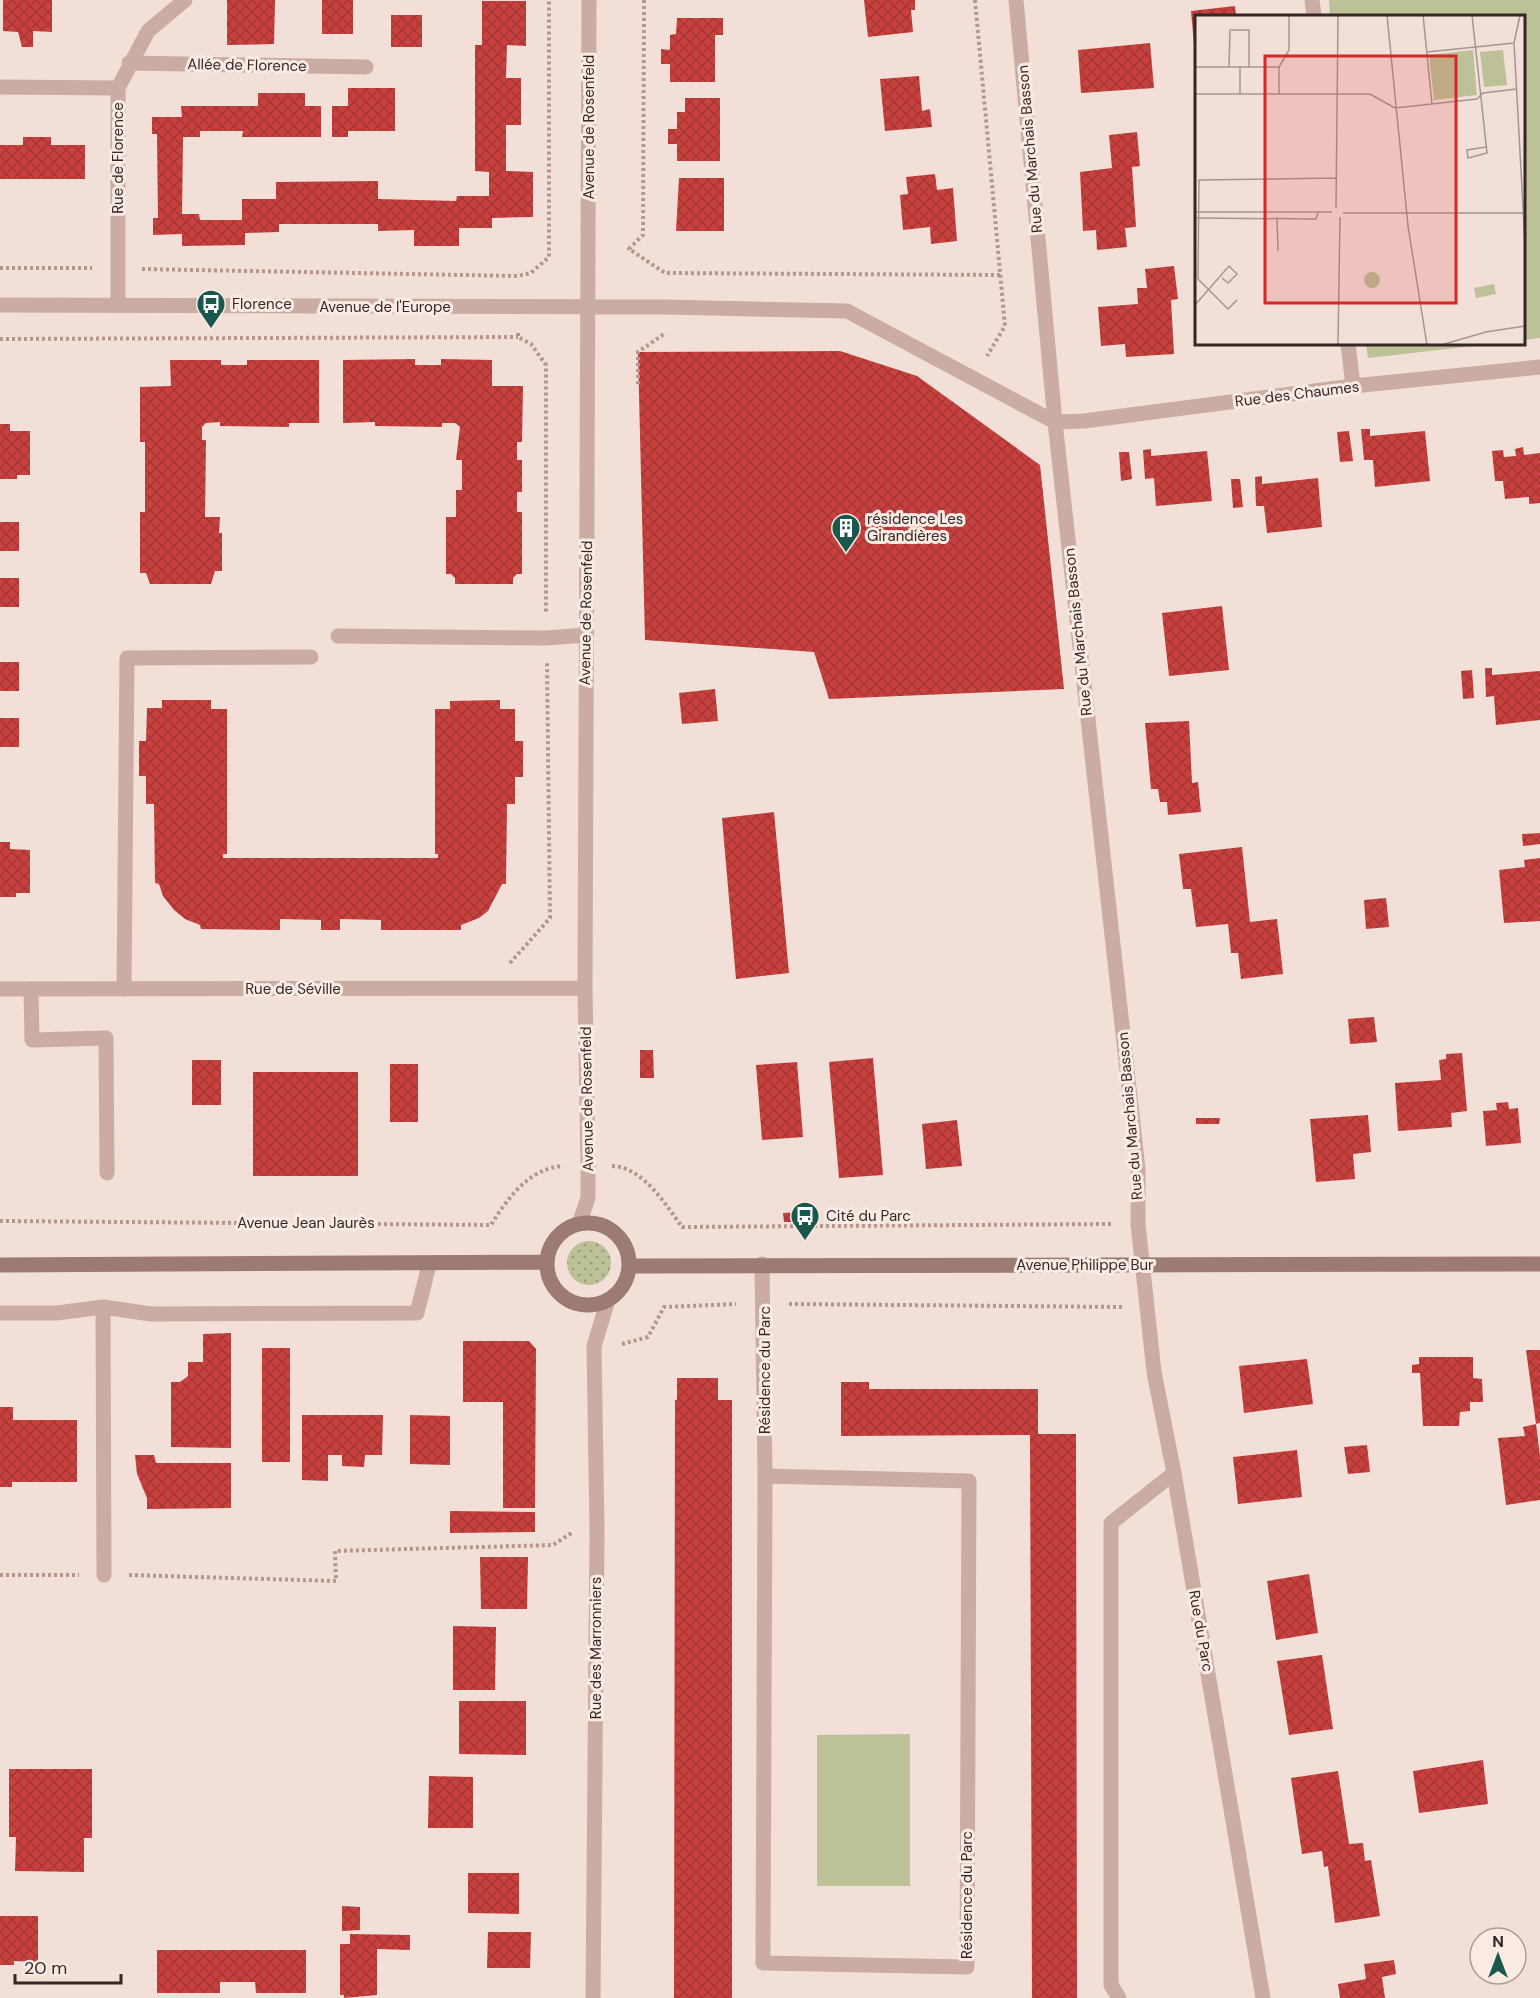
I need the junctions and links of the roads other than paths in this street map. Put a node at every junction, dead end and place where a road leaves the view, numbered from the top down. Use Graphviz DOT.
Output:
graph roads {
  1 [pos="185,0"];
  2 [pos="589,0"];
  3 [pos="1016,0"];
  4 [pos="1312,0"];
  5 [pos="1314,15"];
  6 [pos="129,63"];
  7 [pos="366,67"];
  8 [pos="0,87"];
  9 [pos="118,87"];
  10 [pos="0,305"];
  11 [pos="118,305"];
  12 [pos="590,307"];
  13 [pos="1348,345"];
  14 [pos="1540,367"];
  15 [pos="1353,387"];
  16 [pos="1055,422"];
  17 [pos="586,634"];
  18 [pos="338,636"];
  19 [pos="311,657"];
  20 [pos="585,988"];
  21 [pos="0,989"];
  22 [pos="31,989"];
  23 [pos="124,989"];
  24 [pos="107,1173"];
  25 [pos="579,1224"];
  26 [pos="547,1262"];
  27 [pos="429,1264"];
  28 [pos="762,1264"];
  29 [pos="1142,1264"];
  30 [pos="1540,1264"];
  31 [pos="0,1265"];
  32 [pos="629,1266"];
  33 [pos="608,1300"];
  34 [pos="103,1307"];
  35 [pos="0,1313"];
  36 [pos="1174,1473"];
  37 [pos="765,1476"];
  38 [pos="104,1575"];
  39 [pos="593,1998"];
  40 [pos="1119,1998"];
  41 [pos="1263,1998"];
  1 -- 6 [label="street, Rue de Florence"];
  2 -- 12 [label="street, Avenue de Rosenfeld"];
  3 -- 16 [label="street, Rue du Marchais Basson"];
  4 -- 5 [label="street"];
  6 -- 7 [label="street, Allée de Florence"];
  6 -- 9 [label="street, Rue de Florence"];
  8 -- 9 [label="street"];
  9 -- 11 [label="street, Rue de Florence"];
  10 -- 11 [label="street, Avenue de l'Europe"];
  11 -- 12 [label="street, Avenue de l'Europe"];
  12 -- 16 [label="street, Avenue de l'Europe"];
  12 -- 17 [label="street, Avenue de Rosenfeld"];
  13 -- 15 [label="street"];
  14 -- 15 [label="street, Rue des Chaumes"];
  15 -- 16 [label="street, Rue des Chaumes"];
  16 -- 29 [label="street, Rue du Marchais Basson"];
  17 -- 18 [label="street"];
  17 -- 20 [label="street, Avenue de Rosenfeld"];
  19 -- 23 [label="street"];
  20 -- 23 [label="street, Rue de Séville"];
  20 -- 25 [label="street, Avenue de Rosenfeld"];
  21 -- 22 [label="street, Rue de Séville"];
  22 -- 23 [label="street, Rue de Séville"];
  22 -- 24 [label="street"];
  25 -- 26 [label="street"];
  25 -- 32 [label="street"];
  26 -- 27 [label="street"];
  26 -- 33 [label="street"];
  27 -- 31 [label="street"];
  27 -- 34 [label="street"];
  28 -- 29 [label="street, Avenue Philippe Bur"];
  28 -- 32 [label="street, Avenue Philippe Bur"];
  28 -- 37 [label="street, Résidence du Parc"];
  29 -- 30 [label="street, Avenue Philippe Bur"];
  29 -- 36 [label="street, Rue du Parc"];
  32 -- 33 [label="street"];
  33 -- 39 [label="street, Rue des Marronniers"];
  34 -- 35 [label="street"];
  34 -- 38 [label="street"];
  36 -- 40 [label="street"];
  36 -- 41 [label="street, Rue du Parc"];
  37 -- 37 [label="street, Résidence du Parc"];
}
